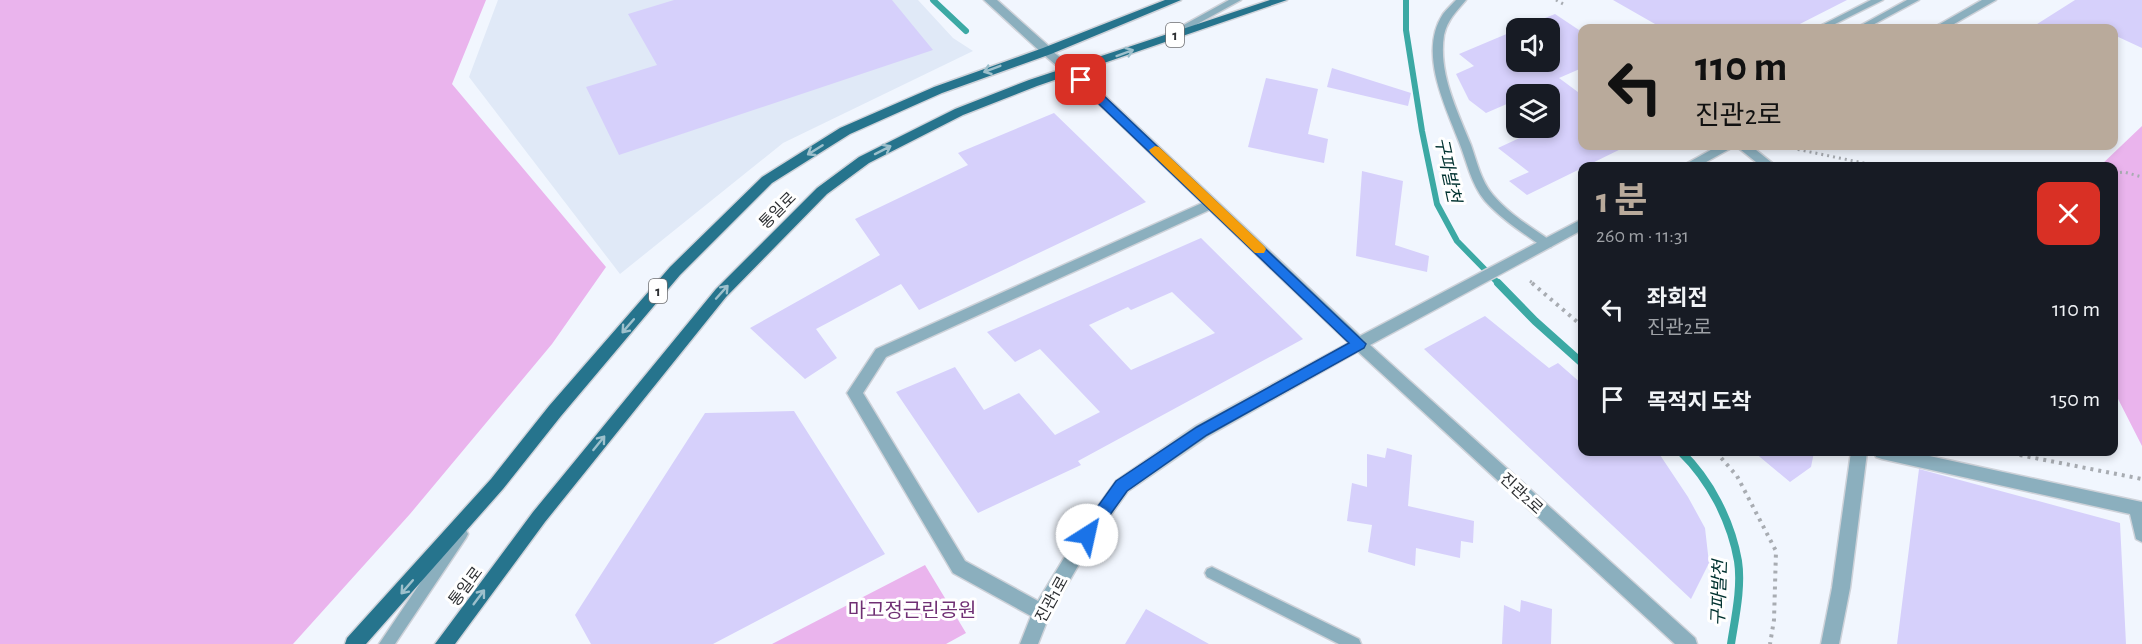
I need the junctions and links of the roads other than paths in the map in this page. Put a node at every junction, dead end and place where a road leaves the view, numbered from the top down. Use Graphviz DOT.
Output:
graph roads {
  1 [pos="990,0"];
  2 [pos="1175,0"];
  3 [pos="1236,0"];
  4 [pos="1281,0"];
  5 [pos="1461,0"];
  6 [pos="1878,0"];
  7 [pos="1914,0"];
  8 [pos="1990,0"];
  9 [pos="1829,24"];
  10 [pos="1869,24"];
  11 [pos="1946,24"];
  12 [pos="1163,39"];
  13 [pos="1047,51"];
  14 [pos="1070,70"];
  15 [pos="1720,150"];
  16 [pos="1748,150"];
  17 [pos="1697,162"];
  18 [pos="1764,162"];
  19 [pos="1211,204"];
  20 [pos="1578,226"];
  21 [pos="1547,244"];
  22 [pos="1359,344"];
  23 [pos="1858,456"];
  24 [pos="1900,456"];
  25 [pos="497,484"];
  26 [pos="2142,534"];
  27 [pos="1212,573"];
  28 [pos="1041,612"];
  29 [pos="1686,643"];
  30 [pos="354,644"];
  31 [pos="386,644"];
  32 [pos="444,644"];
  33 [pos="1029,644"];
  34 [pos="1354,644"];
  35 [pos="1830,644"];
  1 -- 13 [label="street"];
  2 -- 13 [label="main road, 통일로 / 1"];
  3 -- 12 [label="lane"];
  4 -- 12 [label="main road, 통일로 / 1"];
  5 -- 21 [label="lane"];
  6 -- 9 [label="lane"];
  7 -- 10 [label="lane"];
  8 -- 11 [label="street"];
  14 -- 12 [label="main road, 통일로 / 1, one-way"];
  13 -- 14 [label="street, 진관2로"];
  13 -- 25 [label="main road, 통일로 / 1, one-way"];
  14 -- 19 [label="street, 진관2로"];
  32 -- 14 [label="main road, 통일로 / 1, one-way"];
  15 -- 17 [label="street"];
  16 -- 18 [label="street"];
  19 -- 22 [label="street, 진관2로"];
  19 -- 28 [label="street"];
  20 -- 21 [label="street"];
  21 -- 22 [label="street"];
  22 -- 28 [label="street, 진관1로"];
  22 -- 29 [label="street, 진관2로"];
  23 -- 35 [label="street"];
  24 -- 26 [label="street"];
  25 -- 30 [label="main road, 통일로 / 1, one-way"];
  25 -- 31 [label="lane"];
  27 -- 34 [label="lane"];
  28 -- 33 [label="street, 진관1로"];
}
